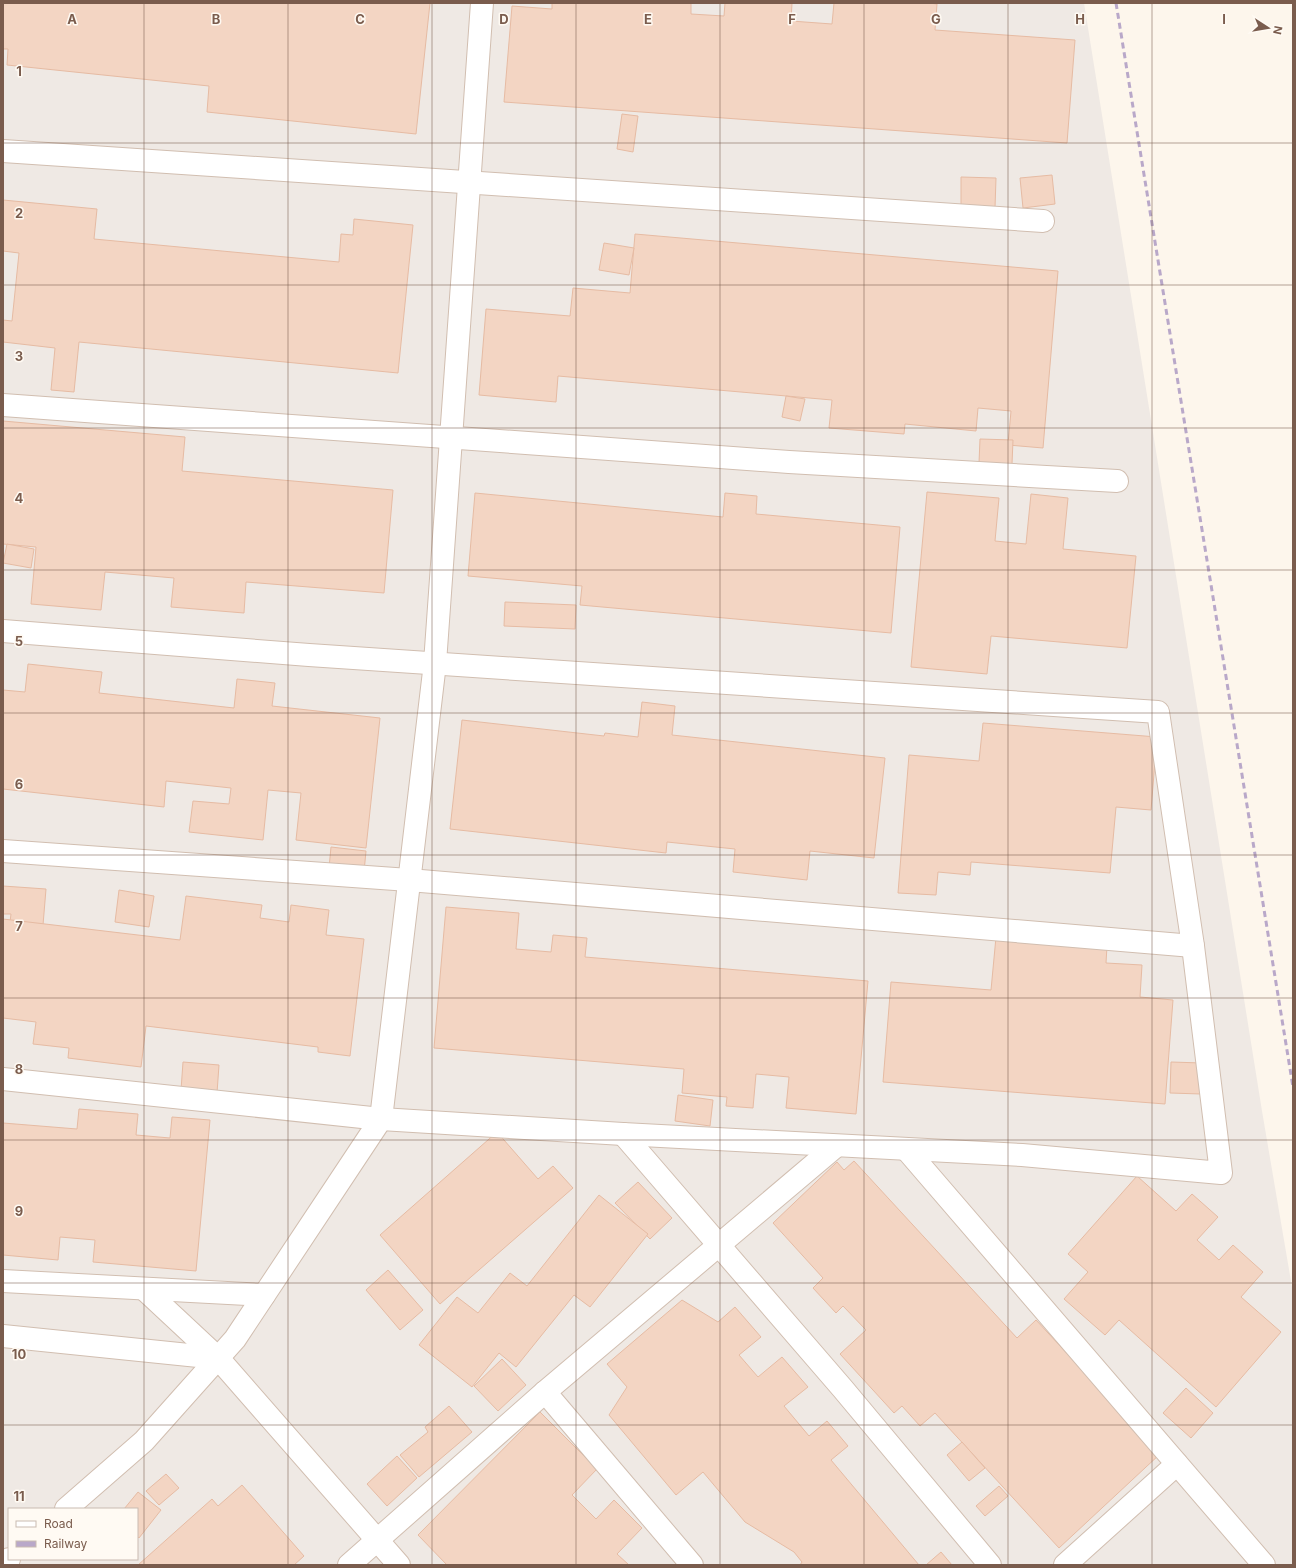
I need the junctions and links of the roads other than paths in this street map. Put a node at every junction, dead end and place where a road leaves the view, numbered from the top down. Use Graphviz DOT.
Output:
graph roads {
  1 [pos="482,3"];
  2 [pos="3,151"];
  3 [pos="468,182"];
  4 [pos="1043,221"];
  5 [pos="3,405"];
  6 [pos="451,438"];
  7 [pos="1117,481"];
  8 [pos="3,631"];
  9 [pos="435,663"];
  10 [pos="3,851"];
  11 [pos="409,880"];
  12 [pos="1194,946"];
  13 [pos="3,1079"];
  14 [pos="381,1119"];
  15 [pos="623,1134"];
  16 [pos="836,1146"];
  17 [pos="906,1149"];
  18 [pos="718,1244"];
  19 [pos="3,1281"];
  20 [pos="144,1289"];
  21 [pos="264,1295"];
  22 [pos="3,1336"];
  23 [pos="218,1358"];
  24 [pos="545,1392"];
  25 [pos="1177,1464"];
  26 [pos="67,1508"];
  27 [pos="377,1540"];
  28 [pos="349,1565"];
  29 [pos="399,1565"];
  30 [pos="692,1565"];
  31 [pos="990,1565"];
  32 [pos="1065,1565"];
  33 [pos="1264,1565"];
  1 -- 3 [label="street"];
  2 -- 3 [label="street"];
  3 -- 4 [label="street"];
  3 -- 6 [label="street"];
  5 -- 6 [label="street"];
  6 -- 7 [label="street"];
  6 -- 9 [label="street"];
  8 -- 9 [label="street"];
  9 -- 11 [label="street"];
  9 -- 12 [label="street"];
  10 -- 11 [label="street"];
  11 -- 12 [label="street"];
  11 -- 14 [label="street"];
  12 -- 17 [label="street"];
  13 -- 14 [label="street"];
  14 -- 15 [label="street"];
  14 -- 21 [label="street"];
  15 -- 16 [label="street"];
  15 -- 18 [label="street"];
  16 -- 17 [label="street"];
  16 -- 18 [label="street"];
  17 -- 25 [label="street"];
  18 -- 24 [label="street"];
  18 -- 31 [label="street"];
  19 -- 20 [label="street"];
  20 -- 21 [label="street"];
  20 -- 23 [label="street"];
  21 -- 23 [label="street"];
  22 -- 23 [label="street"];
  23 -- 26 [label="street"];
  23 -- 27 [label="street"];
  24 -- 27 [label="street"];
  24 -- 30 [label="street"];
  25 -- 32 [label="street"];
  25 -- 33 [label="street"];
  27 -- 28 [label="street"];
  27 -- 29 [label="street"];
}
